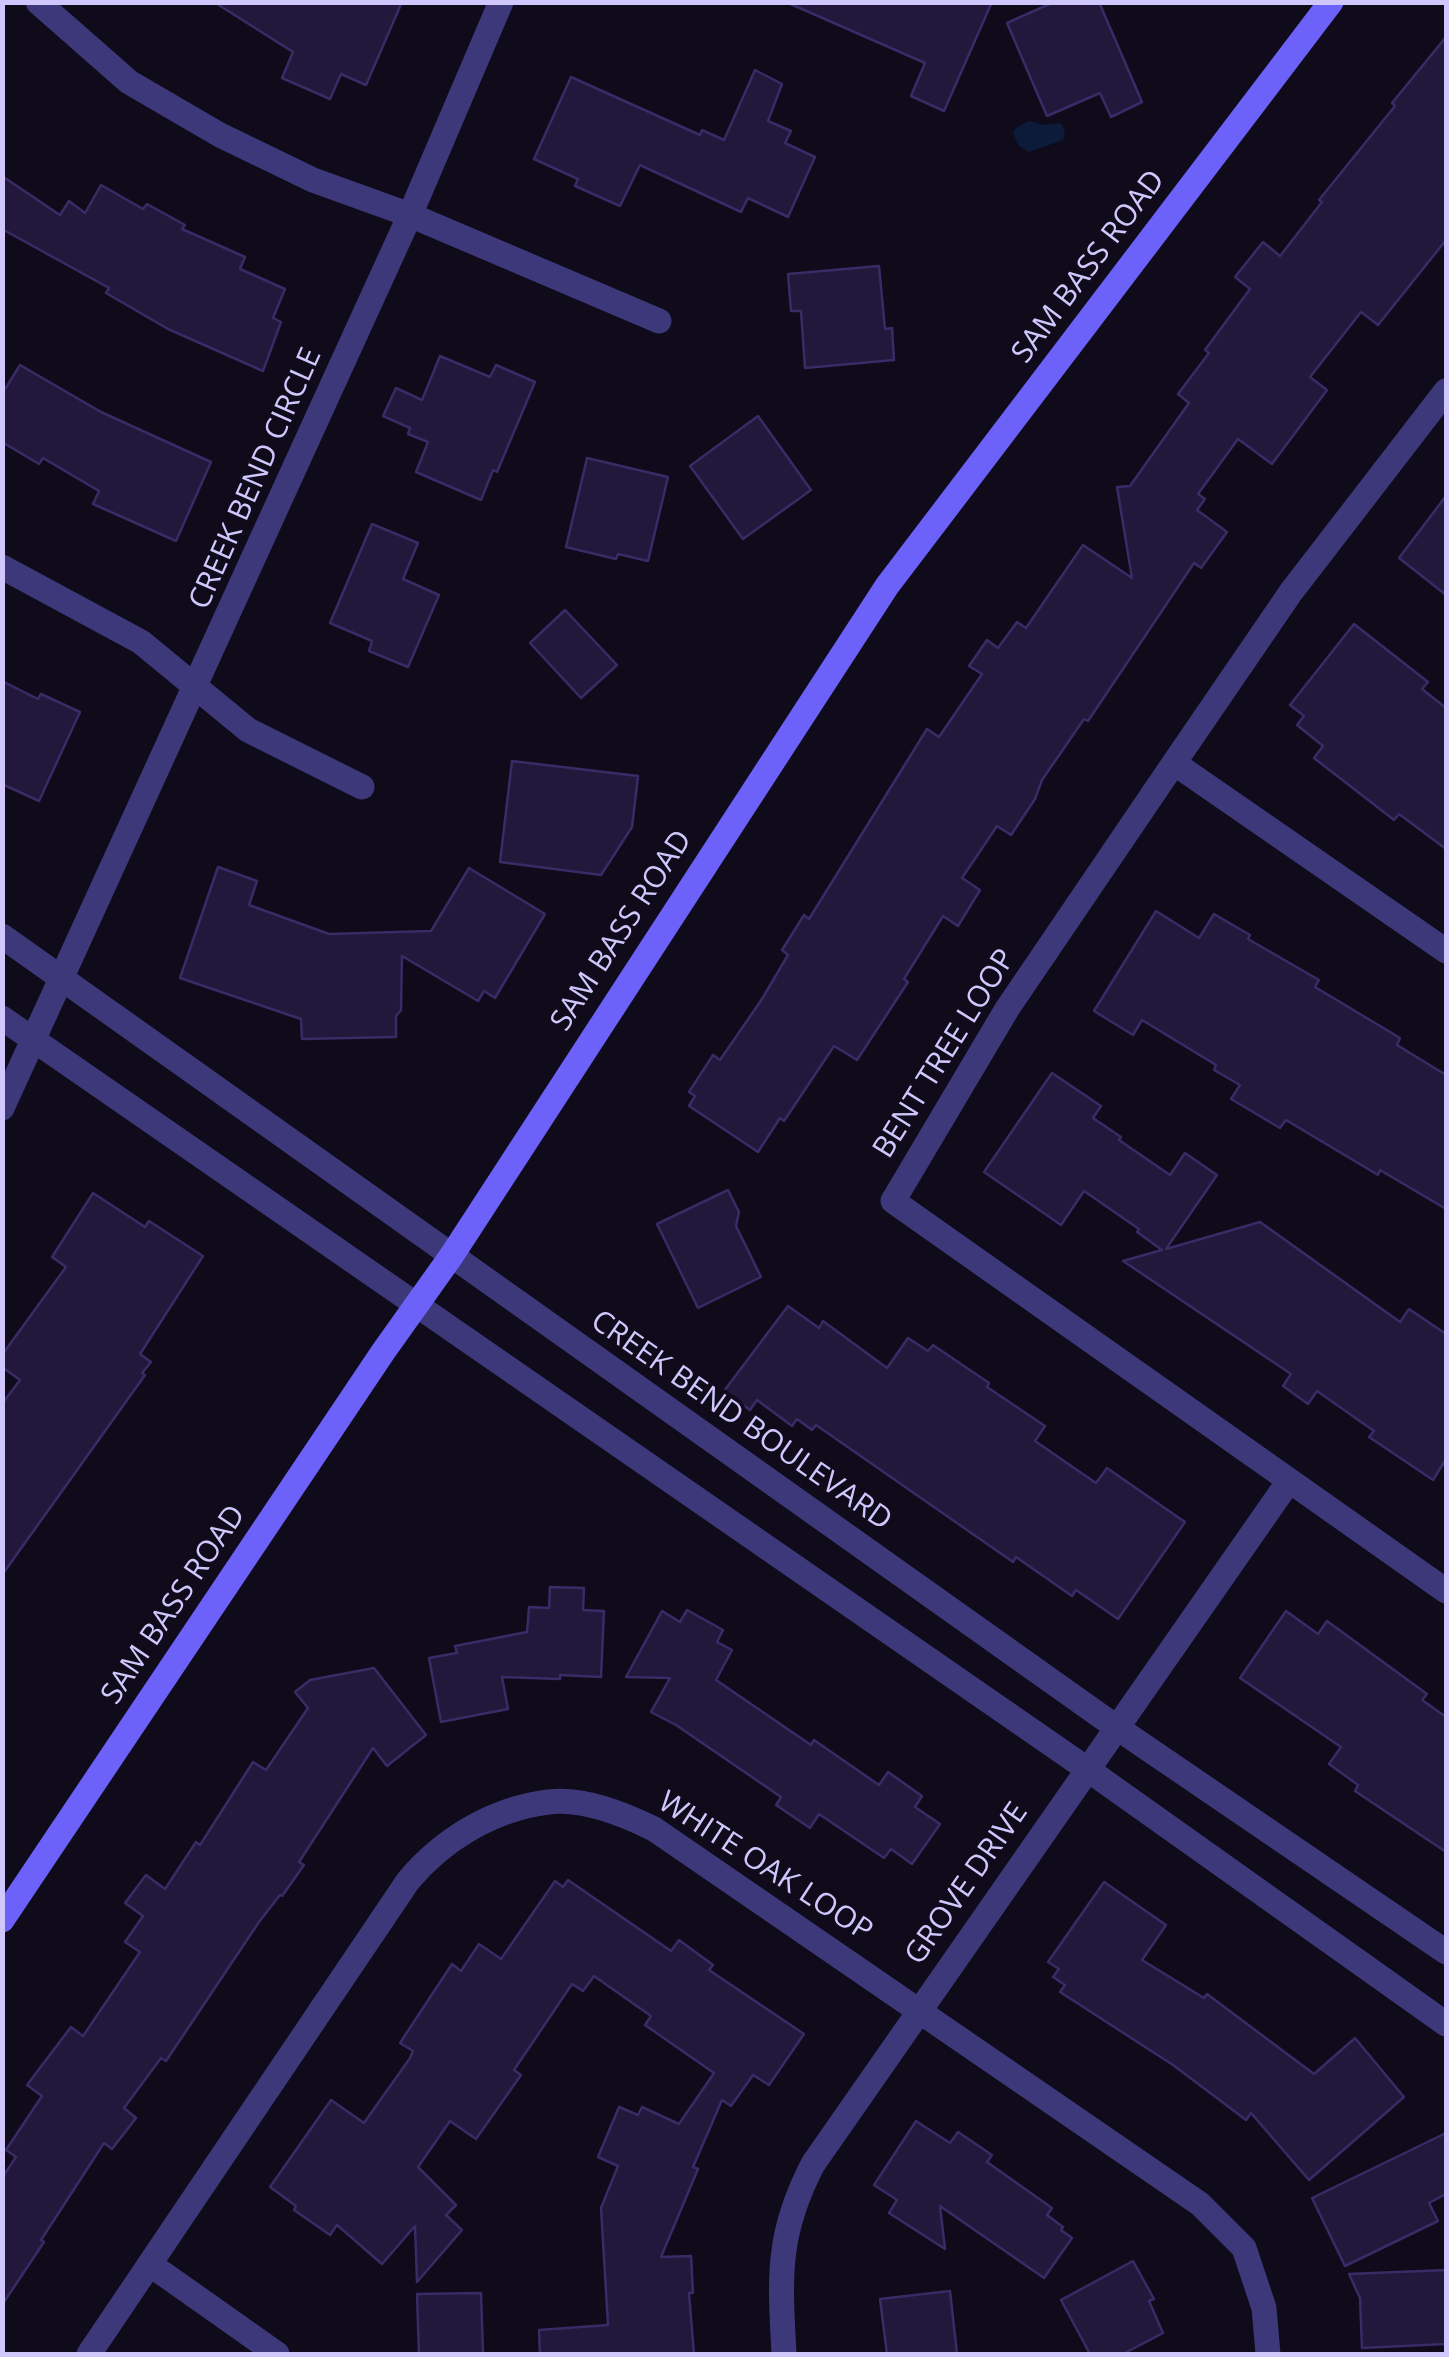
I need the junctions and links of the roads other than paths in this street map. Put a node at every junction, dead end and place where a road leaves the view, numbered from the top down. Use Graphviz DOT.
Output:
graph roads {
  1 [pos="38,2"];
  2 [pos="501,2"];
  3 [pos="1331,2"];
  4 [pos="410,215"];
  5 [pos="659,321"];
  6 [pos="1446,391"];
  7 [pos="2,567"];
  8 [pos="197,688"];
  9 [pos="1174,762"];
  10 [pos="362,788"];
  11 [pos="2,936"];
  12 [pos="1446,951"];
  13 [pos="63,979"];
  14 [pos="2,1018"];
  15 [pos="35,1040"];
  16 [pos="2,1108"];
  17 [pos="452,1256"];
  18 [pos="417,1304"];
  19 [pos="1289,1481"];
  20 [pos="1446,1591"];
  21 [pos="1116,1727"];
  22 [pos="1087,1769"];
  23 [pos="2,1920"];
  24 [pos="1446,1952"];
  25 [pos="920,2008"];
  26 [pos="1446,2024"];
  27 [pos="151,2265"];
  28 [pos="89,2354"];
  29 [pos="277,2354"];
  30 [pos="784,2354"];
  31 [pos="1268,2354"];
  1 -- 4 [label="street"];
  2 -- 4 [label="street, CREEK BEND CIRCLE"];
  3 -- 17 [label="main road, SAM BASS ROAD"];
  4 -- 5 [label="street"];
  4 -- 8 [label="street, CREEK BEND CIRCLE"];
  6 -- 9 [label="street, BENT TREE LOOP"];
  7 -- 8 [label="street"];
  8 -- 10 [label="street"];
  8 -- 13 [label="street, CREEK BEND CIRCLE"];
  9 -- 12 [label="street"];
  9 -- 19 [label="street, BENT TREE LOOP"];
  11 -- 13 [label="street, CREEK BEND BOULEVARD"];
  13 -- 15 [label="street, CREEK BEND CIRCLE"];
  13 -- 17 [label="street, CREEK BEND BOULEVARD"];
  14 -- 15 [label="street"];
  15 -- 16 [label="street, CREEK BEND CIRCLE"];
  15 -- 18 [label="street"];
  17 -- 18 [label="main road, SAM BASS ROAD"];
  17 -- 21 [label="street, CREEK BEND BOULEVARD"];
  18 -- 22 [label="street"];
  18 -- 23 [label="main road, SAM BASS ROAD"];
  19 -- 20 [label="street, BENT TREE LOOP"];
  19 -- 21 [label="street, GROVE DRIVE"];
  21 -- 22 [label="street, GROVE DRIVE"];
  21 -- 24 [label="street, CREEK BEND BOULEVARD"];
  22 -- 25 [label="street, GROVE DRIVE"];
  22 -- 26 [label="street"];
  25 -- 27 [label="street, WHITE OAK LOOP"];
  25 -- 30 [label="street, GROVE DRIVE"];
  25 -- 31 [label="street, WHITE OAK LOOP"];
  27 -- 28 [label="street, WHITE OAK LOOP"];
  27 -- 29 [label="street"];
}
